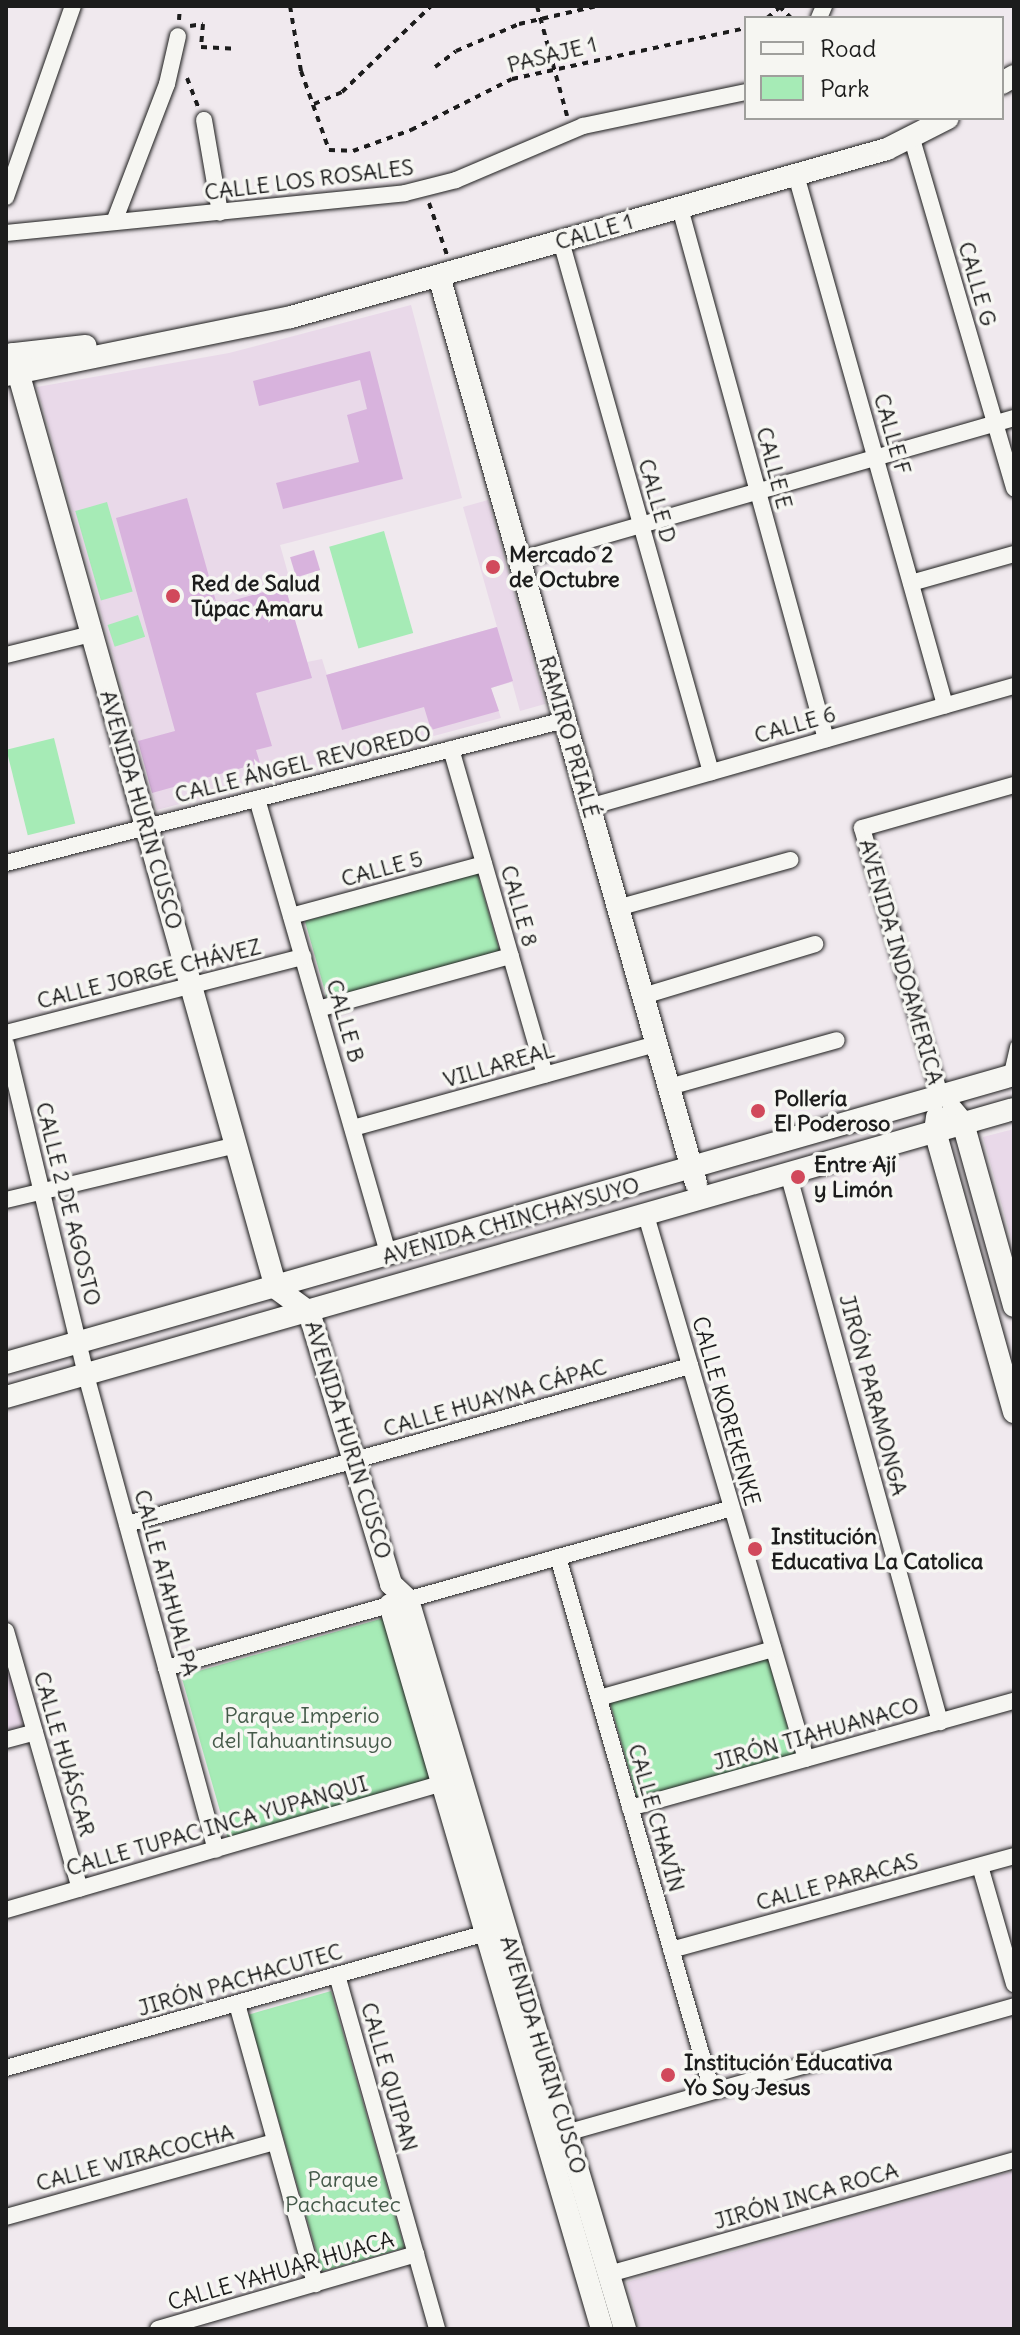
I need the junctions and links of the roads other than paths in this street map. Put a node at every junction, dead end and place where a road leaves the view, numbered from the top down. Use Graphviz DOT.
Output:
graph roads {
  1 [pos="73,6"];
  2 [pos="178,44"];
  3 [pos="744,92"];
  4 [pos="204,120"];
  5 [pos="945,120"];
  6 [pos="912,139"];
  7 [pos="796,175"];
  8 [pos="6,197"];
  9 [pos="680,208"];
  10 [pos="220,213"];
  11 [pos="114,222"];
  12 [pos="6,233"];
  13 [pos="561,241"];
  14 [pos="445,274"];
  15 [pos="11,364"];
  16 [pos="1014,418"];
  17 [pos="995,424"];
  18 [pos="875,458"];
  19 [pos="1014,488"];
  20 [pos="758,491"];
  21 [pos="641,525"];
  22 [pos="1014,554"];
  23 [pos="519,560"];
  24 [pos="911,583"];
  25 [pos="91,634"];
  26 [pos="6,655"];
  27 [pos="1014,686"];
  28 [pos="945,705"];
  29 [pos="565,720"];
  30 [pos="826,739"];
  31 [pos="451,749"];
  32 [pos="711,772"];
  33 [pos="1013,787"];
  34 [pos="257,799"];
  35 [pos="589,807"];
  36 [pos="146,827"];
  37 [pos="790,860"];
  38 [pos="6,863"];
  39 [pos="484,864"];
  40 [pos="617,908"];
  41 [pos="291,916"];
  42 [pos="815,944"];
  43 [pos="511,956"];
  44 [pos="303,957"];
  45 [pos="191,987"];
  46 [pos="643,996"];
  47 [pos="318,1009"];
  48 [pos="6,1033"];
  49 [pos="837,1040"];
  50 [pos="6,1044"];
  51 [pos="656,1044"];
  52 [pos="1014,1046"];
  53 [pos="545,1075"];
  54 [pos="1011,1076"];
  55 [pos="669,1087"];
  56 [pos="940,1095"];
  57 [pos="1014,1109"];
  58 [pos="963,1123"];
  59 [pos="353,1128"];
  60 [pos="935,1131"];
  61 [pos="236,1145"];
  62 [pos="692,1170"];
  63 [pos="788,1173"];
  64 [pos="42,1191"];
  65 [pos="700,1197"];
  66 [pos="6,1200"];
  67 [pos="645,1212"];
  68 [pos="389,1255"];
  69 [pos="276,1288"];
  70 [pos="1014,1306"];
  71 [pos="309,1312"];
  72 [pos="79,1342"];
  73 [pos="6,1363"];
  74 [pos="690,1366"];
  75 [pos="86,1375"];
  76 [pos="6,1397"];
  77 [pos="1014,1412"];
  78 [pos="354,1460"];
  79 [pos="732,1508"];
  80 [pos="127,1524"];
  81 [pos="558,1557"];
  82 [pos="399,1602"];
  83 [pos="6,1631"];
  84 [pos="773,1649"];
  85 [pos="166,1668"];
  86 [pos="599,1698"];
  87 [pos="1014,1701"];
  88 [pos="940,1722"];
  89 [pos="35,1732"];
  90 [pos="6,1740"];
  91 [pos="806,1759"];
  92 [pos="441,1784"];
  93 [pos="630,1808"];
  94 [pos="216,1849"];
  95 [pos="1014,1856"];
  96 [pos="980,1866"];
  97 [pos="80,1889"];
  98 [pos="6,1910"];
  99 [pos="485,1933"];
  100 [pos="671,1950"];
  101 [pos="337,1975"];
  102 [pos="1014,1984"];
  103 [pos="237,2004"];
  104 [pos="1014,2006"];
  105 [pos="6,2068"];
  106 [pos="712,2091"];
  107 [pos="566,2133"];
  108 [pos="275,2142"];
  109 [pos="1014,2160"];
  110 [pos="6,2217"];
  111 [pos="416,2254"];
  112 [pos="609,2274"];
  113 [pos="315,2284"];
  114 [pos="158,2329"];
  115 [pos="437,2329"];
  116 [pos="602,2329"];
  117 [pos="625,2329"];
  1 -- 8 [label="street"];
  2 -- 11 [label="street"];
  3 -- 10 [label="street, CALLE LOS ROSALES"];
  4 -- 10 [label="street"];
  5 -- 6 [label="street, CALLE 1"];
  6 -- 7 [label="street, CALLE 1"];
  6 -- 17 [label="street, CALLE G"];
  7 -- 9 [label="street, CALLE 1"];
  7 -- 18 [label="street, CALLE F"];
  9 -- 13 [label="street, CALLE 1"];
  9 -- 20 [label="street, CALLE E"];
  10 -- 11 [label="street, CALLE LOS ROSALES"];
  11 -- 12 [label="street, CALLE LOS ROSALES"];
  13 -- 14 [label="street, CALLE 1"];
  13 -- 21 [label="street, CALLE D"];
  14 -- 15 [label="street, CALLE 1"];
  14 -- 23 [label="street, RAMIRO PRIALÉ"];
  15 -- 25 [label="street, AVENIDA HURIN CUSCO"];
  16 -- 17 [label="street"];
  17 -- 18 [label="street"];
  17 -- 19 [label="street, CALLE G"];
  18 -- 20 [label="street"];
  18 -- 24 [label="street, CALLE F"];
  20 -- 21 [label="street"];
  20 -- 30 [label="street, CALLE E"];
  21 -- 23 [label="street"];
  21 -- 32 [label="street, CALLE D"];
  22 -- 24 [label="street"];
  23 -- 29 [label="street, RAMIRO PRIALÉ"];
  24 -- 28 [label="street, CALLE F"];
  25 -- 26 [label="street"];
  25 -- 36 [label="street, AVENIDA HURIN CUSCO"];
  27 -- 28 [label="street, CALLE 6"];
  28 -- 30 [label="street, CALLE 6"];
  29 -- 31 [label="street, CALLE ÁNGEL REVOREDO"];
  29 -- 35 [label="street, RAMIRO PRIALÉ"];
  30 -- 32 [label="street, CALLE 6"];
  31 -- 34 [label="street, CALLE ÁNGEL REVOREDO"];
  31 -- 39 [label="street, CALLE 8"];
  32 -- 35 [label="street, CALLE 6"];
  33 -- 56 [label="street, AVENIDA INDOAMERICA"];
  34 -- 36 [label="street, CALLE ÁNGEL REVOREDO"];
  34 -- 41 [label="street, CALLE B"];
  35 -- 40 [label="street, RAMIRO PRIALÉ"];
  36 -- 38 [label="street, CALLE ÁNGEL REVOREDO"];
  36 -- 45 [label="street, AVENIDA HURIN CUSCO"];
  37 -- 40 [label="street"];
  39 -- 41 [label="street, CALLE 5"];
  39 -- 43 [label="street, CALLE 8"];
  40 -- 46 [label="street, RAMIRO PRIALÉ"];
  41 -- 44 [label="street, CALLE B"];
  42 -- 46 [label="street"];
  43 -- 47 [label="street"];
  43 -- 53 [label="street, CALLE 8"];
  44 -- 45 [label="street, CALLE JORGE CHÁVEZ"];
  44 -- 47 [label="street, CALLE B"];
  45 -- 48 [label="street, CALLE JORGE CHÁVEZ"];
  45 -- 61 [label="street, AVENIDA HURIN CUSCO"];
  46 -- 51 [label="street, RAMIRO PRIALÉ"];
  47 -- 59 [label="street, CALLE B"];
  49 -- 55 [label="street"];
  50 -- 64 [label="street, CALLE 2 DE AGOSTO"];
  51 -- 53 [label="street, VILLAREAL"];
  51 -- 55 [label="street, RAMIRO PRIALÉ"];
  52 -- 54 [label="lane"];
  53 -- 59 [label="street, VILLAREAL"];
  54 -- 56 [label="street, AVENIDA CHINCHAYSUYO"];
  55 -- 62 [label="street, RAMIRO PRIALÉ"];
  56 -- 58 [label="street, AVENIDA INDOAMERICA"];
  56 -- 60 [label="street, AVENIDA INDOAMERICA"];
  56 -- 62 [label="street, AVENIDA CHINCHAYSUYO"];
  57 -- 58 [label="street, AVENIDA CHINCHAYSUYO"];
  58 -- 60 [label="street, AVENIDA CHINCHAYSUYO"];
  58 -- 70 [label="street, AVENIDA INDOAMERICA"];
  59 -- 68 [label="street, CALLE B"];
  60 -- 63 [label="street, AVENIDA CHINCHAYSUYO"];
  60 -- 77 [label="street, AVENIDA INDOAMERICA"];
  61 -- 64 [label="street"];
  61 -- 69 [label="street, AVENIDA HURIN CUSCO"];
  62 -- 65 [label="street, RAMIRO PRIALÉ"];
  62 -- 68 [label="street, AVENIDA CHINCHAYSUYO"];
  63 -- 65 [label="street, AVENIDA CHINCHAYSUYO"];
  63 -- 88 [label="street, JIRÓN PARAMONGA"];
  64 -- 66 [label="street"];
  64 -- 72 [label="street, CALLE 2 DE AGOSTO"];
  65 -- 67 [label="street, AVENIDA CHINCHAYSUYO"];
  67 -- 71 [label="street, AVENIDA CHINCHAYSUYO"];
  67 -- 74 [label="street, CALLE KOREKENKE"];
  68 -- 69 [label="street, AVENIDA CHINCHAYSUYO"];
  69 -- 71 [label="street, AVENIDA HURIN CUSCO"];
  69 -- 72 [label="street, AVENIDA CHINCHAYSUYO"];
  71 -- 75 [label="street, AVENIDA CHINCHAYSUYO"];
  71 -- 78 [label="street, AVENIDA HURIN CUSCO"];
  72 -- 73 [label="street, AVENIDA CHINCHAYSUYO"];
  72 -- 75 [label="street, CALLE 2 DE AGOSTO"];
  74 -- 78 [label="street, CALLE HUAYNA CÁPAC"];
  74 -- 79 [label="street, CALLE KOREKENKE"];
  75 -- 76 [label="street, AVENIDA CHINCHAYSUYO"];
  75 -- 80 [label="street, CALLE ATAHUALPA"];
  78 -- 80 [label="street, CALLE HUAYNA CÁPAC"];
  78 -- 82 [label="street, AVENIDA HURIN CUSCO"];
  79 -- 81 [label="street"];
  79 -- 84 [label="street, CALLE KOREKENKE"];
  80 -- 85 [label="street, CALLE ATAHUALPA"];
  81 -- 82 [label="street"];
  81 -- 86 [label="street, CALLE CHAVÍN"];
  82 -- 85 [label="street"];
  82 -- 92 [label="street, AVENIDA HURIN CUSCO"];
  82 -- 107 [label="street, AVENIDA HURIN CUSCO"];
  83 -- 89 [label="street, CALLE HUÁSCAR"];
  84 -- 86 [label="street"];
  84 -- 91 [label="street, CALLE KOREKENKE"];
  85 -- 94 [label="street, CALLE ATAHUALPA"];
  86 -- 93 [label="street, CALLE CHAVÍN"];
  87 -- 88 [label="street, JIRÓN TIAHUANACO"];
  88 -- 91 [label="street, JIRÓN TIAHUANACO"];
  89 -- 90 [label="street"];
  89 -- 97 [label="street, CALLE HUÁSCAR"];
  91 -- 93 [label="street, JIRÓN TIAHUANACO"];
  92 -- 94 [label="street, CALLE TUPAC INCA YUPANQUI"];
  92 -- 99 [label="street, AVENIDA HURIN CUSCO"];
  93 -- 100 [label="street, CALLE CHAVÍN"];
  94 -- 97 [label="street, CALLE TUPAC INCA YUPANQUI"];
  95 -- 96 [label="street, CALLE PARACAS"];
  96 -- 100 [label="street, CALLE PARACAS"];
  96 -- 102 [label="street"];
  97 -- 98 [label="street, CALLE TUPAC INCA YUPANQUI"];
  99 -- 101 [label="street, JIRÓN PACHACUTEC"];
  99 -- 116 [label="street, AVENIDA HURIN CUSCO"];
  100 -- 106 [label="street, CALLE CHAVÍN"];
  101 -- 103 [label="street, JIRÓN PACHACUTEC"];
  101 -- 111 [label="street, CALLE QUIPAN"];
  103 -- 105 [label="street, JIRÓN PACHACUTEC"];
  103 -- 108 [label="street"];
  104 -- 106 [label="street"];
  106 -- 107 [label="street"];
  107 -- 112 [label="street, AVENIDA HURIN CUSCO"];
  108 -- 110 [label="street, CALLE WIRACOCHA"];
  108 -- 113 [label="street"];
  109 -- 112 [label="street, JIRÓN INCA ROCA"];
  111 -- 113 [label="street, CALLE YAHUAR HUACA"];
  111 -- 115 [label="street, CALLE QUIPAN"];
  112 -- 117 [label="street, AVENIDA HURIN CUSCO"];
  113 -- 114 [label="street, CALLE YAHUAR HUACA"];
}
